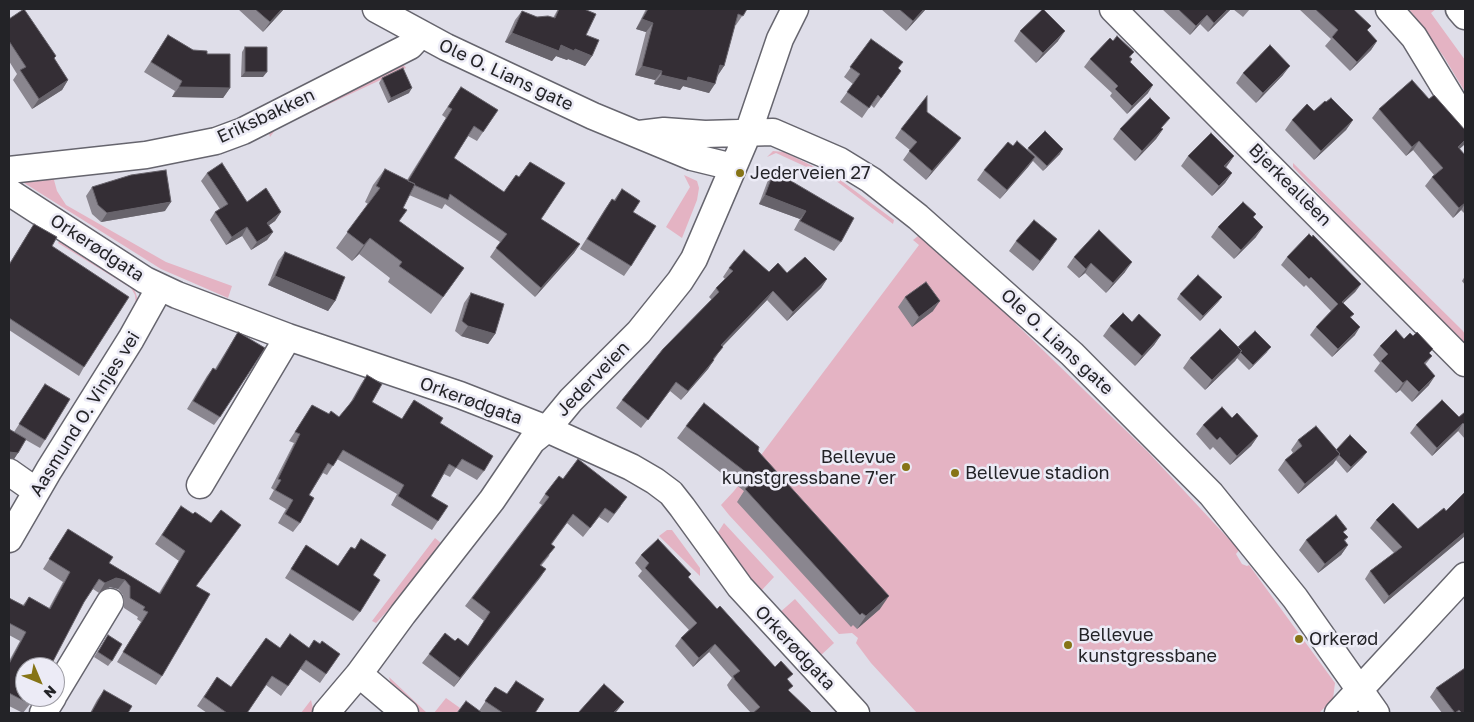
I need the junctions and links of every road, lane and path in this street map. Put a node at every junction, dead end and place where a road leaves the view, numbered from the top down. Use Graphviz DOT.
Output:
graph roads {
  1 [pos="376,9"];
  2 [pos="795,9"];
  3 [pos="1113,9"];
  4 [pos="1389,9"];
  5 [pos="1459,9"];
  6 [pos="1465,16"];
  7 [pos="421,34"];
  8 [pos="1465,121"];
  9 [pos="748,133"];
  10 [pos="639,134"];
  11 [pos="733,167"];
  12 [pos="9,170"];
  13 [pos="9,192"];
  14 [pos="160,287"];
  15 [pos="288,337"];
  16 [pos="1465,363"];
  17 [pos="546,429"];
  18 [pos="9,472"];
  19 [pos="200,485"];
  20 [pos="36,492"];
  21 [pos="9,539"];
  22 [pos="1461,581"];
  23 [pos="110,602"];
  24 [pos="360,674"];
  25 [pos="65,676"];
  26 [pos="1359,690"];
  27 [pos="326,713"];
  28 [pos="405,713"];
  29 [pos="856,713"];
  30 [pos="1338,713"];
  31 [pos="1376,713"];
  1 -- 7 [label="street, Ole O. Lians gate"];
  2 -- 9 [label="street, Jederveien"];
  3 -- 16 [label="street, Bjerkeallèen"];
  4 -- 8 [label="street"];
  5 -- 6 [label="street"];
  7 -- 10 [label="street, Ole O. Lians gate"];
  7 -- 12 [label="street, Eriksbakken"];
  9 -- 10 [label="street, Ole O. Lians gate"];
  9 -- 11 [label="street, Jederveien"];
  9 -- 26 [label="street, Ole O. Lians gate"];
  10 -- 11 [label="street, Ole O. Lians gate"];
  11 -- 17 [label="street, Jederveien"];
  13 -- 14 [label="street, Orkerødgata"];
  14 -- 15 [label="street, Orkerødgata"];
  14 -- 20 [label="street, Aasmund O. Vinjes vei"];
  15 -- 17 [label="street, Orkerødgata"];
  15 -- 19 [label="street"];
  17 -- 24 [label="street, Jederveien"];
  17 -- 29 [label="street, Orkerødgata"];
  18 -- 20 [label="street"];
  20 -- 21 [label="street, Aasmund O. Vinjes vei"];
  22 -- 26 [label="street"];
  23 -- 25 [label="street"];
  24 -- 27 [label="street, Jederveien"];
  24 -- 28 [label="street"];
  26 -- 30 [label="street"];
  26 -- 31 [label="street, Ole O. Lians gate"];
}
